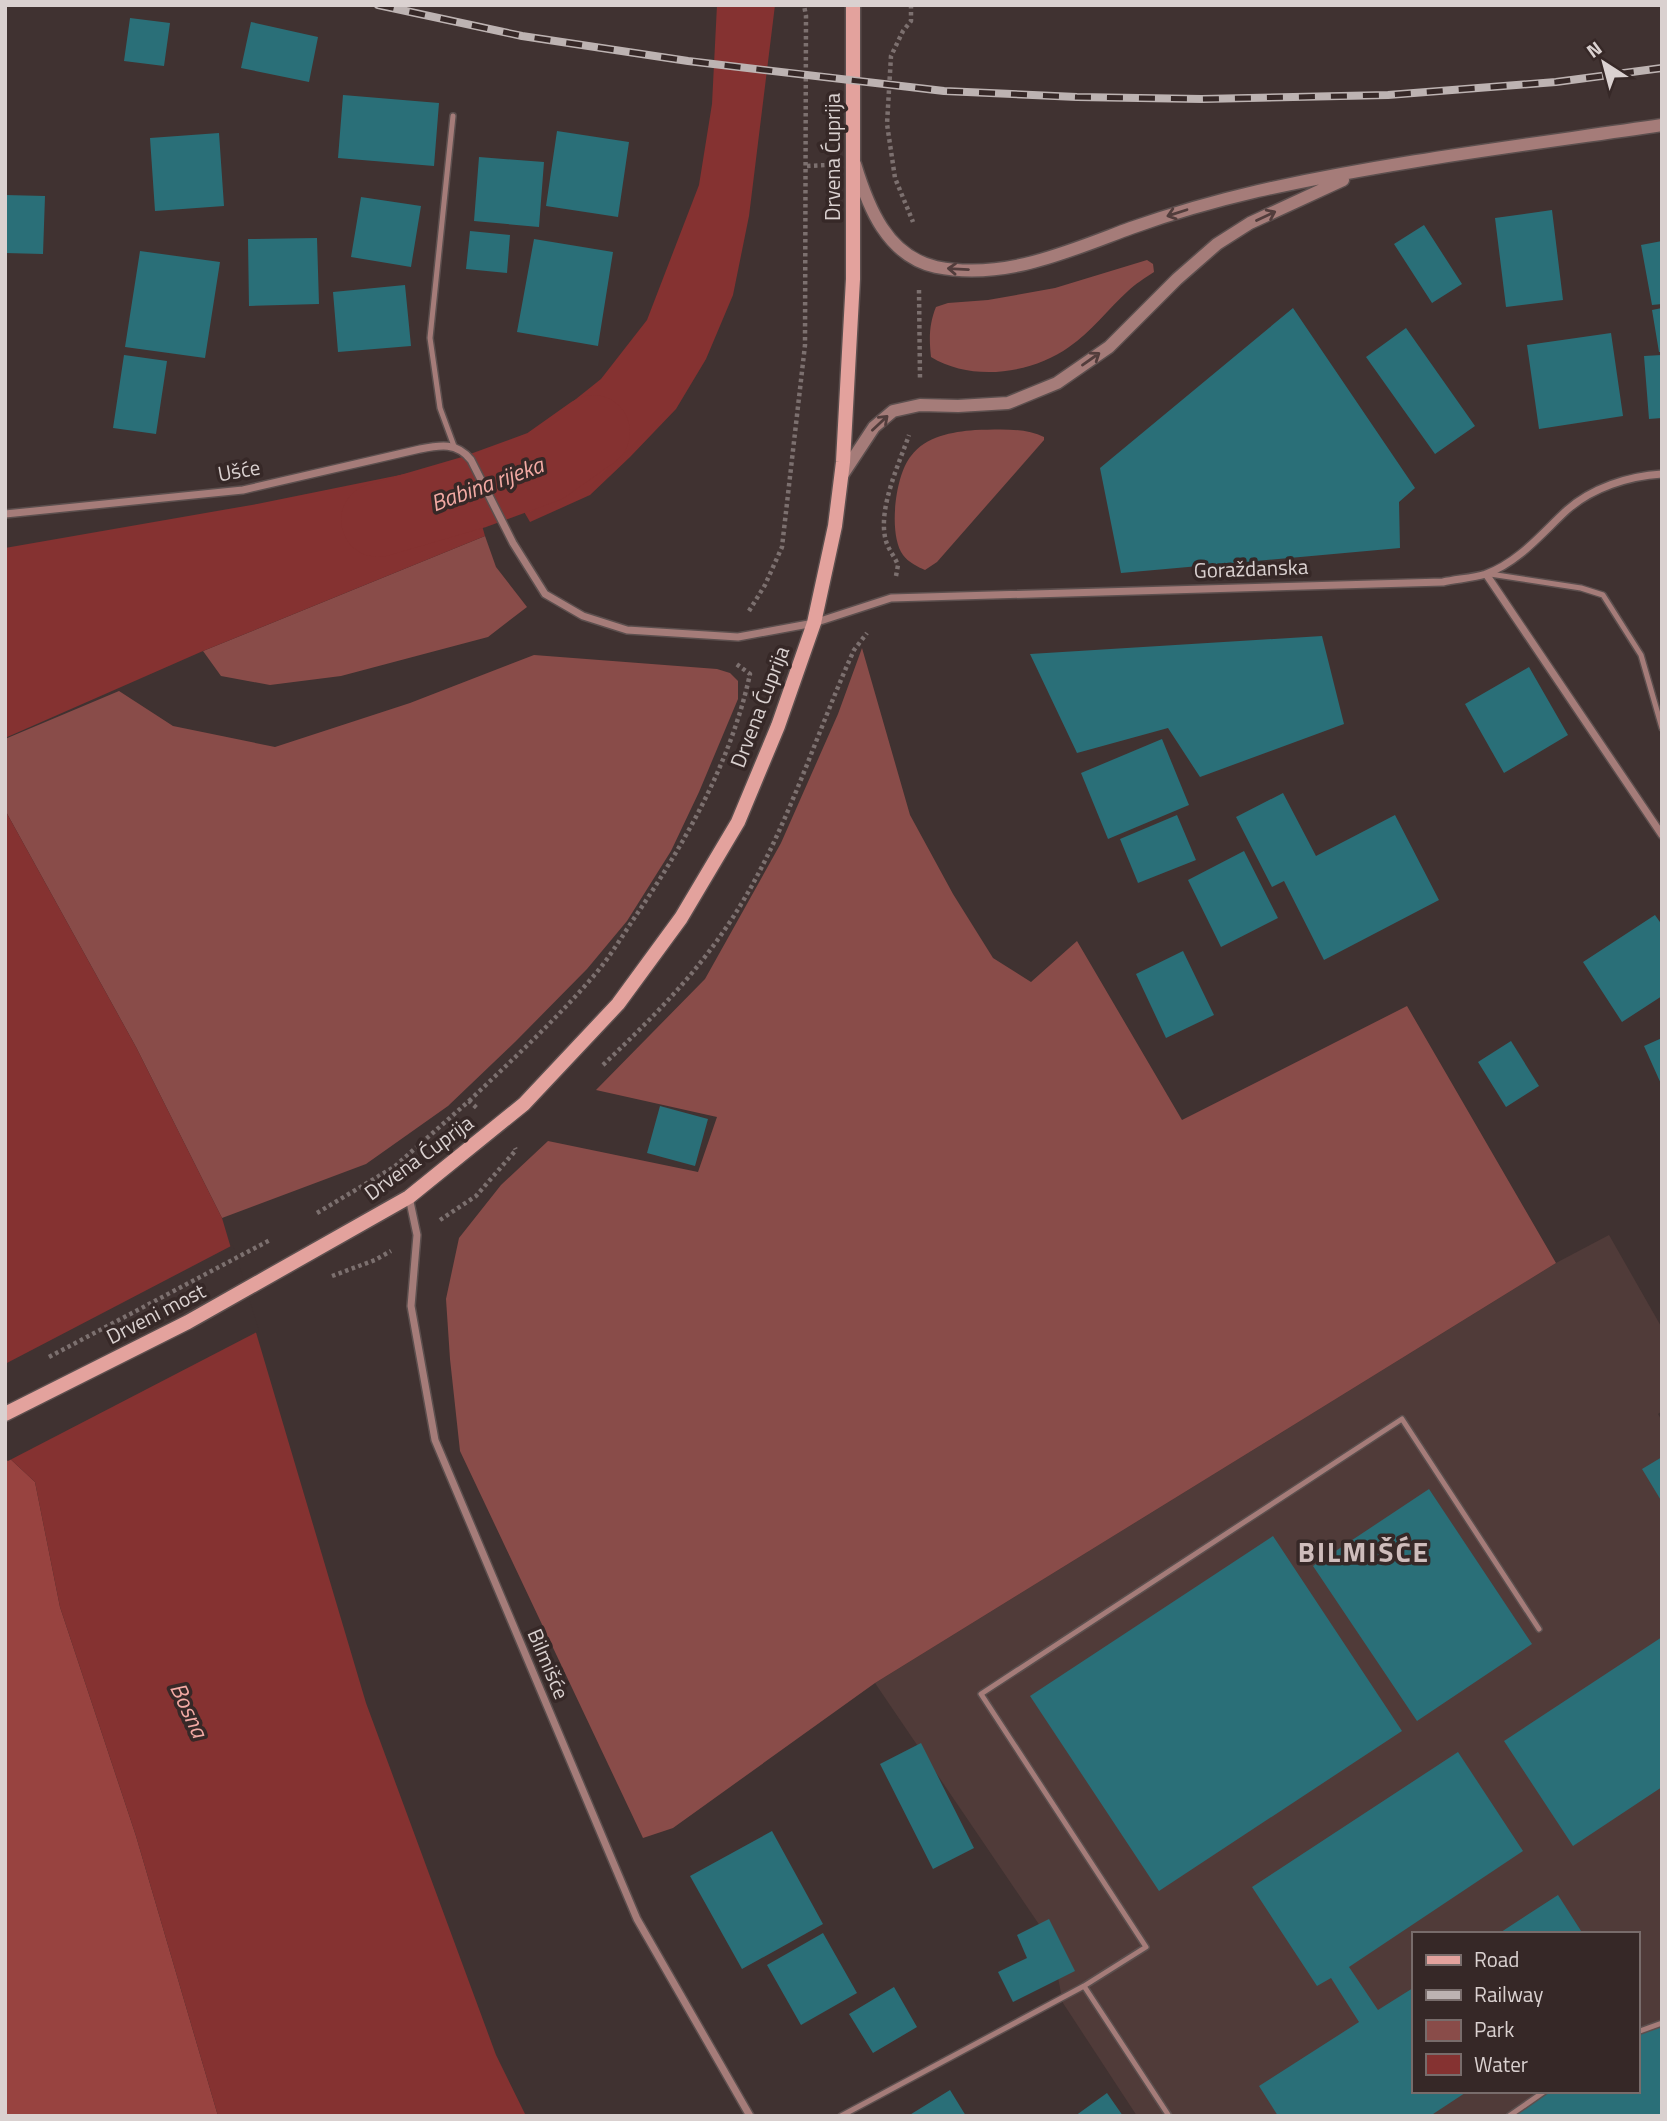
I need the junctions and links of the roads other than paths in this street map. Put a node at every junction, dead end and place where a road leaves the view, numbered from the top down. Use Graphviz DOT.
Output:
graph roads {
  1 [pos="853,5"];
  2 [pos="453,116"];
  3 [pos="1662,125"];
  4 [pos="855,163"];
  5 [pos="1363,171"];
  6 [pos="454,446"];
  7 [pos="1662,474"];
  8 [pos="841,478"];
  9 [pos="5,514"];
  10 [pos="1486,573"];
  11 [pos="814,623"];
  12 [pos="1662,729"];
  13 [pos="1662,835"];
  14 [pos="409,1197"];
  15 [pos="323,1247"];
  16 [pos="5,1414"];
  17 [pos="1539,1629"];
  18 [pos="1084,1986"];
  19 [pos="1662,2023"];
  20 [pos="1639,2031"];
  21 [pos="1542,2093"];
  22 [pos="750,2116"];
  23 [pos="841,2116"];
  24 [pos="1168,2116"];
  25 [pos="1509,2116"];
  1 -- 4 [label="main road, Drvena Ćuprija"];
  2 -- 6 [label="lane"];
  3 -- 5 [label="street"];
  5 -- 4 [label="street, one-way"];
  4 -- 8 [label="main road, Drvena Ćuprija"];
  8 -- 5 [label="street, one-way"];
  6 -- 9 [label="street, Ušće"];
  6 -- 11 [label="street, Goraždanska"];
  7 -- 10 [label="street, Goraždanska"];
  8 -- 11 [label="main road, Drvena Ćuprija"];
  10 -- 11 [label="street, Goraždanska"];
  10 -- 12 [label="lane"];
  10 -- 13 [label="street"];
  11 -- 14 [label="main road, Drvena Ćuprija"];
  14 -- 15 [label="main road, Drvena Ćuprija"];
  14 -- 22 [label="street, Bilmišće"];
  15 -- 16 [label="main road, Drveni most"];
  17 -- 18 [label="lane"];
  18 -- 23 [label="lane"];
  18 -- 24 [label="lane"];
  19 -- 20 [label="lane"];
  21 -- 25 [label="lane"];
}
